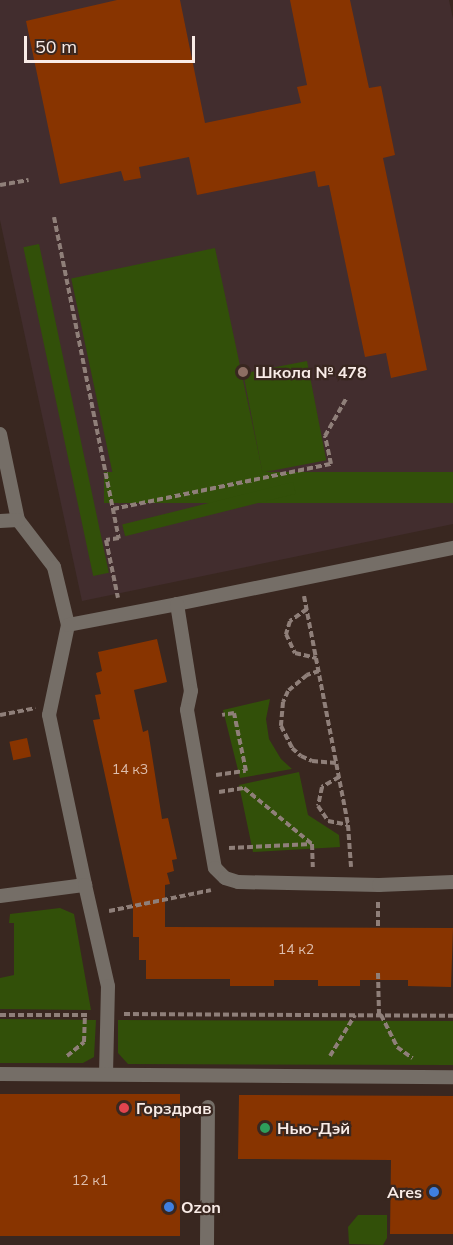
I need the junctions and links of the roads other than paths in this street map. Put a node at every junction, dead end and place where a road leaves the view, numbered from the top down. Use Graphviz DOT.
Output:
graph roads {
  1 [pos="0,434"];
  2 [pos="18,520"];
  3 [pos="0,521"];
  4 [pos="453,548"];
  5 [pos="177,604"];
  6 [pos="68,626"];
  7 [pos="453,882"];
  8 [pos="85,885"];
  9 [pos="0,896"];
  10 [pos="0,1074"];
  11 [pos="106,1074"];
  12 [pos="453,1077"];
  13 [pos="208,1107"];
  14 [pos="207,1245"];
  1 -- 2 [label="lane"];
  2 -- 3 [label="lane"];
  2 -- 6 [label="lane"];
  4 -- 5 [label="lane"];
  5 -- 6 [label="lane"];
  5 -- 7 [label="lane"];
  6 -- 8 [label="lane"];
  8 -- 9 [label="lane"];
  8 -- 11 [label="lane"];
  10 -- 11 [label="lane"];
  11 -- 12 [label="lane"];
  13 -- 14 [label="lane"];
}
